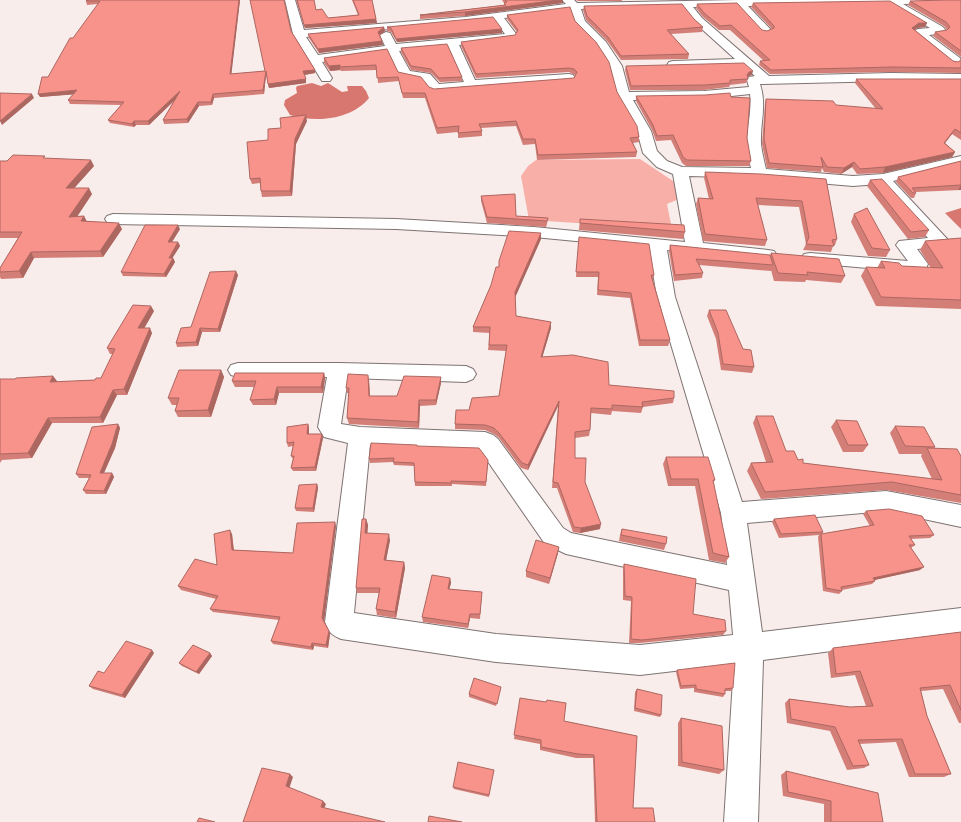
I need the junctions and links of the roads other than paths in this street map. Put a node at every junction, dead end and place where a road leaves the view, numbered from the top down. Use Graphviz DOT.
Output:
graph roads {
  1 [pos="290,0"];
  2 [pos="943,0"];
  3 [pos="823,1"];
  4 [pos="893,2"];
  5 [pos="571,3"];
  6 [pos="739,3"];
  7 [pos="685,4"];
  8 [pos="497,16"];
  9 [pos="381,26"];
  10 [pos="350,30"];
  11 [pos="766,31"];
  12 [pos="299,34"];
  13 [pos="452,42"];
  14 [pos="392,48"];
  15 [pos="366,52"];
  16 [pos="314,59"];
  17 [pos="746,62"];
  18 [pos="959,63"];
  19 [pos="660,65"];
  20 [pos="616,66"];
  21 [pos="631,66"];
  22 [pos="326,78"];
  23 [pos="569,78"];
  24 [pos="961,78"];
  25 [pos="765,79"];
  26 [pos="473,85"];
  27 [pos="756,90"];
  28 [pos="624,96"];
  29 [pos="961,160"];
  30 [pos="680,171"];
  31 [pos="759,173"];
  32 [pos="883,179"];
  33 [pos="113,219"];
  34 [pos="657,244"];
  35 [pos="695,248"];
  36 [pos="238,370"];
  37 [pos="339,370"];
  38 [pos="466,374"];
  39 [pos="360,436"];
  40 [pos="733,513"];
  41 [pos="961,516"];
  42 [pos="742,580"];
  43 [pos="961,621"];
  44 [pos="749,648"];
  45 [pos="741,822"];
  1 -- 12 [label="street"];
  2 -- 4 [label="street"];
  3 -- 4 [label="street"];
  3 -- 6 [label="street"];
  4 -- 18 [label="street"];
  5 -- 7 [label="street"];
  5 -- 8 [label="street"];
  5 -- 20 [label="street"];
  6 -- 7 [label="street"];
  6 -- 11 [label="street"];
  7 -- 17 [label="street"];
  8 -- 9 [label="street"];
  8 -- 13 [label="street"];
  9 -- 10 [label="street"];
  9 -- 14 [label="street"];
  10 -- 12 [label="street"];
  10 -- 15 [label="street"];
  12 -- 16 [label="street"];
  13 -- 14 [label="street"];
  13 -- 26 [label="street"];
  14 -- 15 [label="street"];
  14 -- 26 [label="street"];
  15 -- 16 [label="street"];
  16 -- 22 [label="street"];
  17 -- 19 [label="street"];
  17 -- 25 [label="street"];
  20 -- 21 [label="street"];
  20 -- 28 [label="street"];
  23 -- 26 [label="street"];
  24 -- 25 [label="street"];
  25 -- 27 [label="street"];
  27 -- 28 [label="street"];
  27 -- 31 [label="street"];
  28 -- 30 [label="street"];
  29 -- 32 [label="street"];
  30 -- 31 [label="street"];
  30 -- 35 [label="street"];
  31 -- 32 [label="street"];
  32 -- 35 [label="street"];
  33 -- 34 [label="street"];
  34 -- 35 [label="street"];
  34 -- 40 [label="street"];
  36 -- 37 [label="street"];
  37 -- 38 [label="street"];
  37 -- 39 [label="street"];
  39 -- 42 [label="street"];
  39 -- 44 [label="street"];
  40 -- 41 [label="street"];
  40 -- 42 [label="street"];
  42 -- 44 [label="street"];
  43 -- 44 [label="street"];
  44 -- 45 [label="street"];
}
